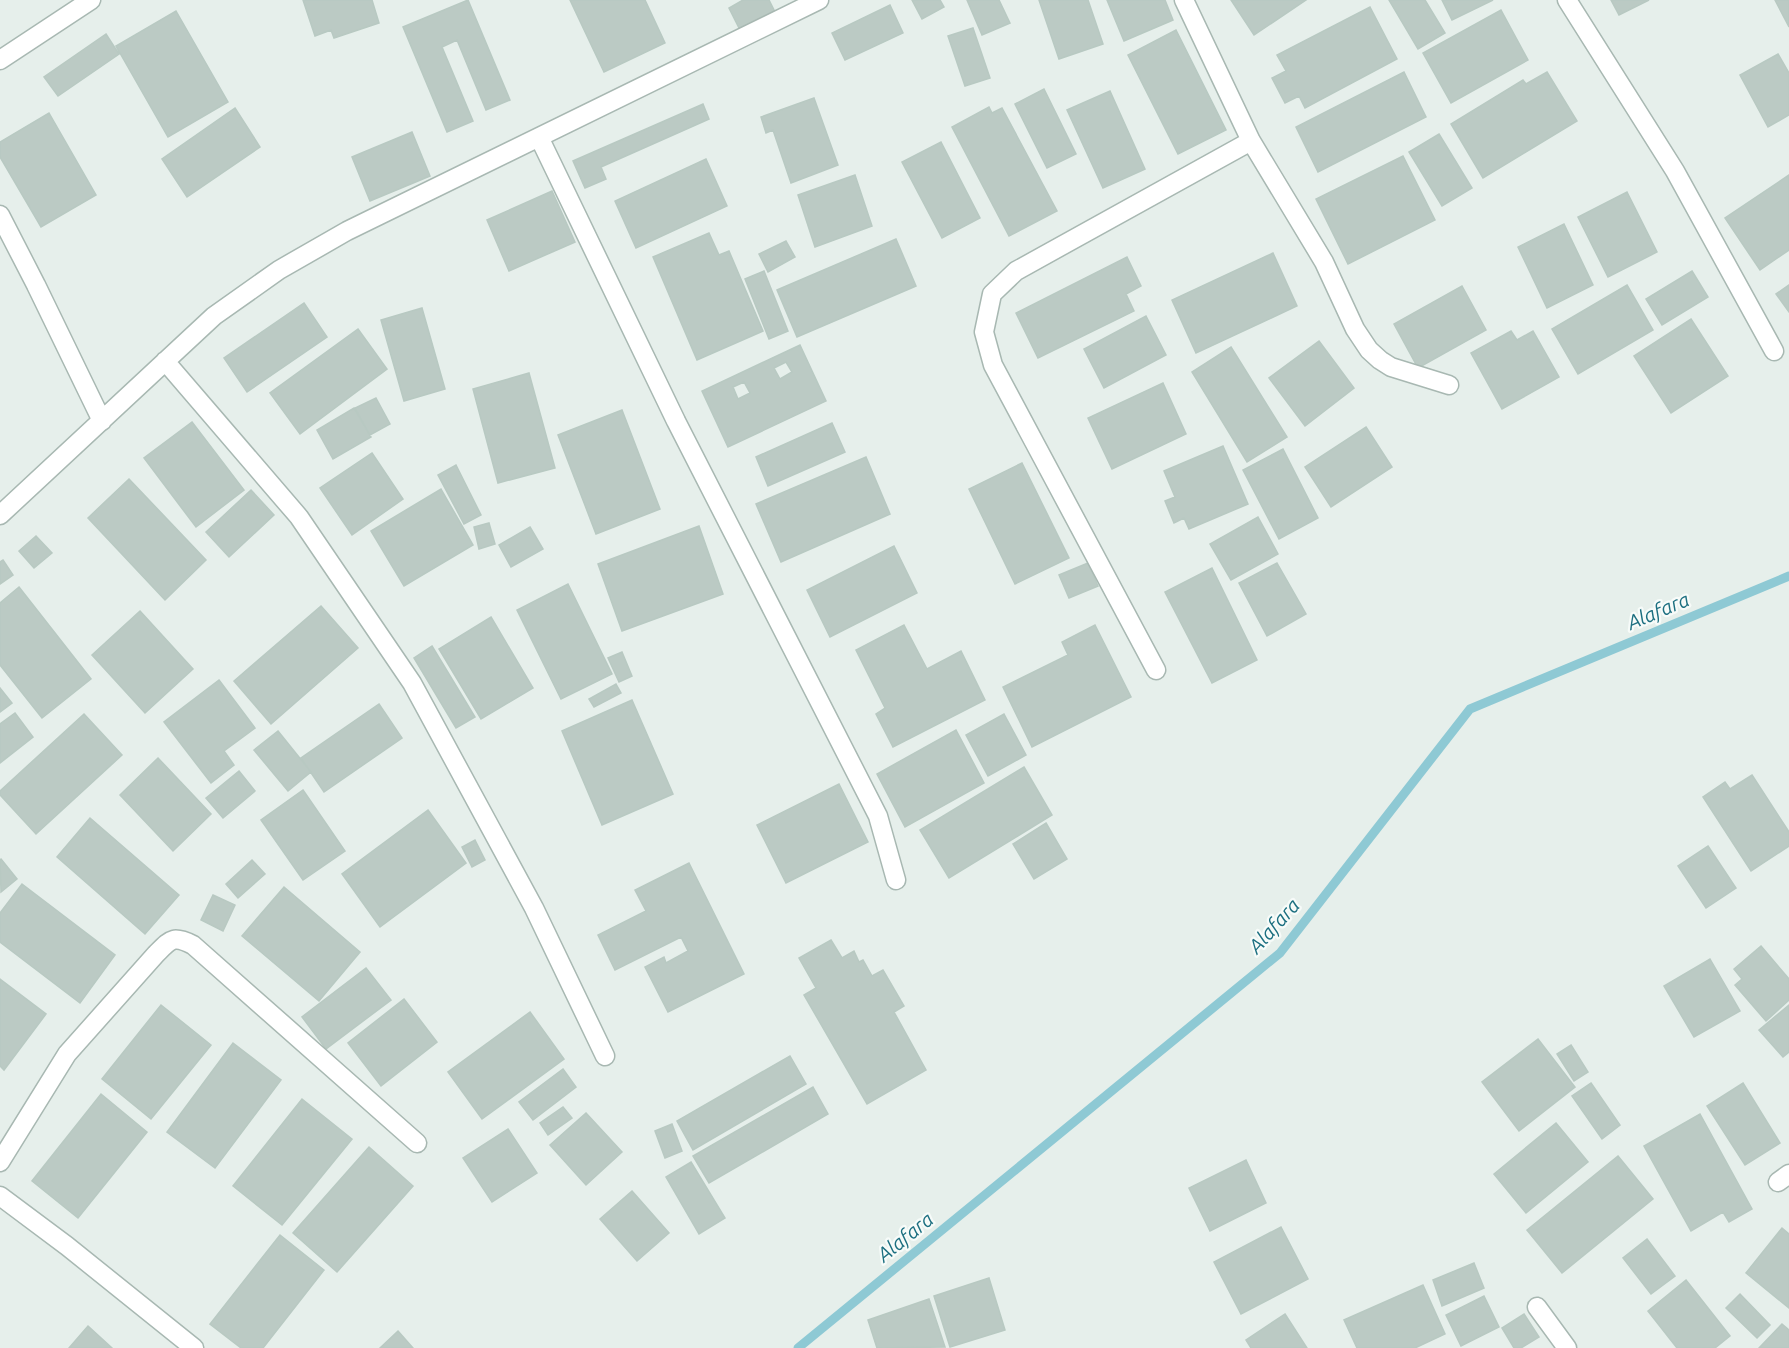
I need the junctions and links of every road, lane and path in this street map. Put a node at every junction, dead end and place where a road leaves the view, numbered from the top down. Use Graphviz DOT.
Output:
graph roads {
  1 [pos="91,0"];
  2 [pos="819,0"];
  3 [pos="1184,0"];
  4 [pos="1567,0"];
  5 [pos="0,60"];
  6 [pos="539,137"];
  7 [pos="1251,141"];
  8 [pos="0,215"];
  9 [pos="1774,351"];
  10 [pos="165,361"];
  11 [pos="1449,386"];
  12 [pos="102,421"];
  13 [pos="0,515"];
  14 [pos="1156,670"];
  15 [pos="896,880"];
  16 [pos="605,1056"];
  17 [pos="417,1143"];
  18 [pos="0,1162"];
  19 [pos="0,1196"];
  20 [pos="1538,1307"];
  21 [pos="194,1348"];
  22 [pos="1567,1348"];
  1 -- 5 [label="street"];
  2 -- 6 [label="street"];
  3 -- 7 [label="street"];
  4 -- 9 [label="street"];
  6 -- 10 [label="street"];
  6 -- 15 [label="street"];
  7 -- 11 [label="street"];
  7 -- 14 [label="street"];
  8 -- 12 [label="street"];
  10 -- 12 [label="street"];
  10 -- 16 [label="street"];
  12 -- 13 [label="street"];
  17 -- 18 [label="street"];
  19 -- 21 [label="street"];
  20 -- 22 [label="street"];
}
